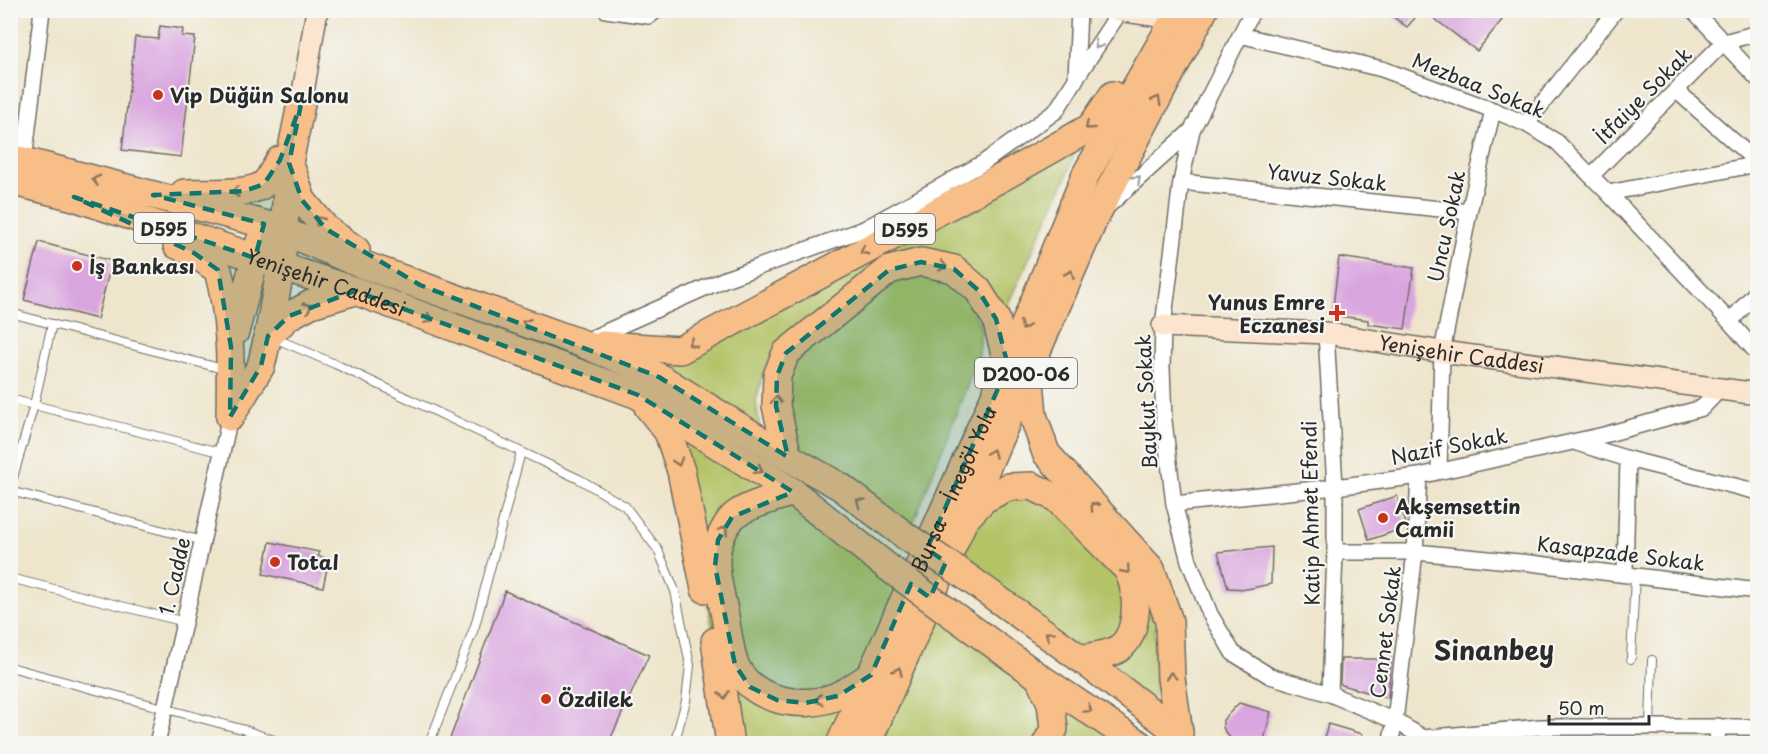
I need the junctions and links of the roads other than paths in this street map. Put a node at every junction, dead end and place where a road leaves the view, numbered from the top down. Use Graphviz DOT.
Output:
graph roads {
  1 [pos="42,10"];
  2 [pos="317,10"];
  3 [pos="606,10"];
  4 [pos="657,10"];
  5 [pos="1079,10"];
  6 [pos="1204,10"];
  7 [pos="1253,10"];
  8 [pos="1616,10"];
  9 [pos="1693,10"];
  10 [pos="1120,11"];
  11 [pos="1173,13"];
  12 [pos="1758,33"];
  13 [pos="1240,35"];
  14 [pos="1724,42"];
  15 [pos="1076,79"];
  16 [pos="1758,79"];
  17 [pos="1677,91"];
  18 [pos="301,104"];
  19 [pos="1493,110"];
  20 [pos="1526,124"];
  21 [pos="1192,130"];
  22 [pos="285,162"];
  23 [pos="1758,164"];
  24 [pos="15,167"];
  25 [pos="1591,176"];
  26 [pos="1181,183"];
  27 [pos="1608,193"];
  28 [pos="153,195"];
  29 [pos="74,197"];
  30 [pos="1469,212"];
  31 [pos="1094,219"];
  32 [pos="274,228"];
  33 [pos="255,258"];
  34 [pos="281,267"];
  35 [pos="420,285"];
  36 [pos="1758,290"];
  37 [pos="355,291"];
  38 [pos="10,313"];
  39 [pos="1730,322"];
  40 [pos="52,324"];
  41 [pos="1163,326"];
  42 [pos="1326,333"];
  43 [pos="268,336"];
  44 [pos="581,343"];
  45 [pos="1442,352"];
  46 [pos="1758,354"];
  47 [pos="231,359"];
  48 [pos="1018,366"];
  49 [pos="1720,389"];
  50 [pos="1758,394"];
  51 [pos="638,395"];
  52 [pos="10,399"];
  53 [pos="34,405"];
  54 [pos="231,417"];
  55 [pos="1574,442"];
  56 [pos="521,452"];
  57 [pos="223,453"];
  58 [pos="788,457"];
  59 [pos="1628,459"];
  60 [pos="1439,471"];
  61 [pos="1419,476"];
  62 [pos="1335,487"];
  63 [pos="10,490"];
  64 [pos="793,492"];
  65 [pos="1758,492"];
  66 [pos="1174,504"];
  67 [pos="965,519"];
  68 [pos="203,541"];
  69 [pos="1335,552"];
  70 [pos="1415,552"];
  71 [pos="1630,575"];
  72 [pos="10,578"];
  73 [pos="1758,591"];
  74 [pos="185,622"];
  75 [pos="1082,659"];
  76 [pos="1631,659"];
  77 [pos="1652,660"];
  78 [pos="10,667"];
  79 [pos="871,675"];
  80 [pos="1039,677"];
  81 [pos="1330,694"];
  82 [pos="885,702"];
  83 [pos="165,709"];
  84 [pos="1395,721"];
  85 [pos="1718,726"];
  86 [pos="1650,727"];
  87 [pos="1758,727"];
  88 [pos="1187,738"];
  89 [pos="1429,741"];
  90 [pos="157,744"];
  91 [pos="285,744"];
  92 [pos="429,744"];
  93 [pos="674,744"];
  94 [pos="730,744"];
  95 [pos="840,744"];
  96 [pos="867,744"];
  97 [pos="886,744"];
  98 [pos="1046,744"];
  99 [pos="1139,744"];
  100 [pos="1390,744"];
  101 [pos="1717,744"];
  1 -- 24 [label="street"];
  2 -- 18 [label="street"];
  3 -- 4 [label="street"];
  5 -- 15 [label="street"];
  31 -- 6 [label="highway, Bursa - İnegöl Yolu / D200-06, one-way"];
  7 -- 13 [label="street, Baykut Sokak"];
  8 -- 20 [label="street"];
  9 -- 14 [label="street"];
  10 -- 11 [label="street"];
  10 -- 15 [label="street, one-way"];
  11 -- 44 [label="highway, D595, one-way"];
  11 -- 48 [label="highway, Bursa - İnegöl Yolu / D200-06, one-way"];
  12 -- 14 [label="street"];
  13 -- 19 [label="street, Mezbaa Sokak"];
  13 -- 21 [label="street, Baykut Sokak"];
  14 -- 16 [label="street"];
  14 -- 17 [label="street, İtfaiye Sokak"];
  15 -- 44 [label="street"];
  17 -- 23 [label="street"];
  17 -- 25 [label="street, İtfaiye Sokak"];
  18 -- 22 [label="highway"];
  19 -- 20 [label="street, Mezbaa Sokak"];
  19 -- 30 [label="street, Uncu Sokak"];
  20 -- 25 [label="street, Mezbaa Sokak"];
  21 -- 26 [label="street, Baykut Sokak"];
  31 -- 21 [label="street, one-way"];
  22 -- 28 [label="highway, one-way"];
  22 -- 32 [label="highway"];
  35 -- 22 [label="highway, one-way"];
  23 -- 27 [label="street"];
  28 -- 24 [label="highway, Yenişehir Caddesi / D595, one-way"];
  24 -- 29 [label="highway, Yenişehir Caddesi / D595"];
  25 -- 27 [label="street, Mezbaa Sokak"];
  26 -- 30 [label="street, Yavuz Sokak"];
  26 -- 41 [label="street, Baykut Sokak"];
  27 -- 39 [label="street, Mezbaa Sokak"];
  28 -- 32 [label="highway, Yenişehir Caddesi / D595"];
  29 -- 33 [label="highway, Yenişehir Caddesi / D595"];
  29 -- 47 [label="highway"];
  30 -- 45 [label="street, Uncu Sokak"];
  48 -- 31 [label="highway, Bursa - İnegöl Yolu / D200-06, one-way"];
  32 -- 33 [label="highway"];
  32 -- 34 [label="highway"];
  32 -- 35 [label="highway, Yenişehir Caddesi / D595"];
  33 -- 34 [label="highway, Yenişehir Caddesi / D595"];
  33 -- 47 [label="highway"];
  34 -- 37 [label="highway, Yenişehir Caddesi / D595"];
  34 -- 43 [label="highway"];
  44 -- 35 [label="highway, Yenişehir Caddesi / D595, one-way"];
  36 -- 39 [label="street"];
  43 -- 37 [label="highway, one-way"];
  37 -- 51 [label="highway, Yenişehir Caddesi / D595, one-way"];
  38 -- 40 [label="lane"];
  39 -- 46 [label="street, Mezbaa Sokak"];
  40 -- 47 [label="lane"];
  40 -- 53 [label="lane"];
  41 -- 42 [label="street, Yenişehir Caddesi"];
  41 -- 66 [label="street, Baykut Sokak"];
  42 -- 45 [label="street, Yenişehir Caddesi"];
  42 -- 62 [label="street, Katip Ahmet Efendi"];
  43 -- 54 [label="highway"];
  43 -- 56 [label="lane"];
  44 -- 58 [label="highway"];
  45 -- 49 [label="street, Yenişehir Caddesi"];
  45 -- 60 [label="street, Uncu Sokak"];
  47 -- 54 [label="highway"];
  58 -- 48 [label="highway, one-way"];
  67 -- 48 [label="highway, Bursa - İnegöl Yolu / D200-06, one-way"];
  48 -- 79 [label="highway, Bursa - İnegöl Yolu / D200-06"];
  88 -- 48 [label="highway, one-way"];
  49 -- 50 [label="street, Yenişehir Caddesi"];
  49 -- 55 [label="street, Nazif Sokak"];
  51 -- 64 [label="highway, D595, one-way"];
  51 -- 94 [label="highway, one-way"];
  52 -- 53 [label="lane"];
  53 -- 57 [label="lane"];
  53 -- 63 [label="lane"];
  54 -- 57 [label="street, 1. Cadde"];
  55 -- 59 [label="street"];
  55 -- 60 [label="street, Nazif Sokak"];
  56 -- 92 [label="lane"];
  56 -- 93 [label="lane"];
  57 -- 68 [label="street, 1. Cadde"];
  75 -- 58 [label="highway, one-way, bridge"];
  59 -- 65 [label="street"];
  59 -- 71 [label="street"];
  60 -- 61 [label="street, Nazif Sokak"];
  61 -- 62 [label="street, Nazif Sokak"];
  61 -- 70 [label="street, Cennet Sokak"];
  62 -- 66 [label="street, Nazif Sokak"];
  62 -- 69 [label="street, Katip Ahmet Efendi"];
  63 -- 68 [label="lane"];
  79 -- 64 [label="highway, one-way"];
  64 -- 80 [label="highway, D595, bridge"];
  66 -- 81 [label="street, Baykut Sokak"];
  67 -- 75 [label="highway, one-way"];
  82 -- 67 [label="highway, Bursa - İnegöl Yolu / D200-06, one-way"];
  68 -- 74 [label="street, 1. Cadde"];
  69 -- 70 [label="street, Kasapzade Sokak"];
  69 -- 81 [label="street, Katip Ahmet Efendi"];
  70 -- 71 [label="street, Kasapzade Sokak"];
  70 -- 84 [label="street, Cennet Sokak"];
  71 -- 73 [label="street, Kasapzade Sokak"];
  71 -- 76 [label="lane"];
  72 -- 74 [label="lane"];
  74 -- 83 [label="street, 1. Cadde"];
  75 -- 88 [label="highway"];
  77 -- 86 [label="lane"];
  78 -- 83 [label="lane"];
  79 -- 95 [label="highway, Bursa - İnegöl Yolu / D200-06"];
  80 -- 98 [label="highway"];
  80 -- 99 [label="highway, one-way"];
  81 -- 84 [label="street, Baykut Sokak"];
  82 -- 96 [label="highway, Bursa - İnegöl Yolu / D200-06"];
  82 -- 97 [label="highway"];
  83 -- 90 [label="street, 1. Cadde"];
  83 -- 91 [label="lane"];
  84 -- 89 [label="street, Baykut Sokak"];
  84 -- 100 [label="street, Cennet Sokak"];
  85 -- 86 [label="street"];
  85 -- 87 [label="street"];
  85 -- 101 [label="street"];
  86 -- 89 [label="street"];
}
